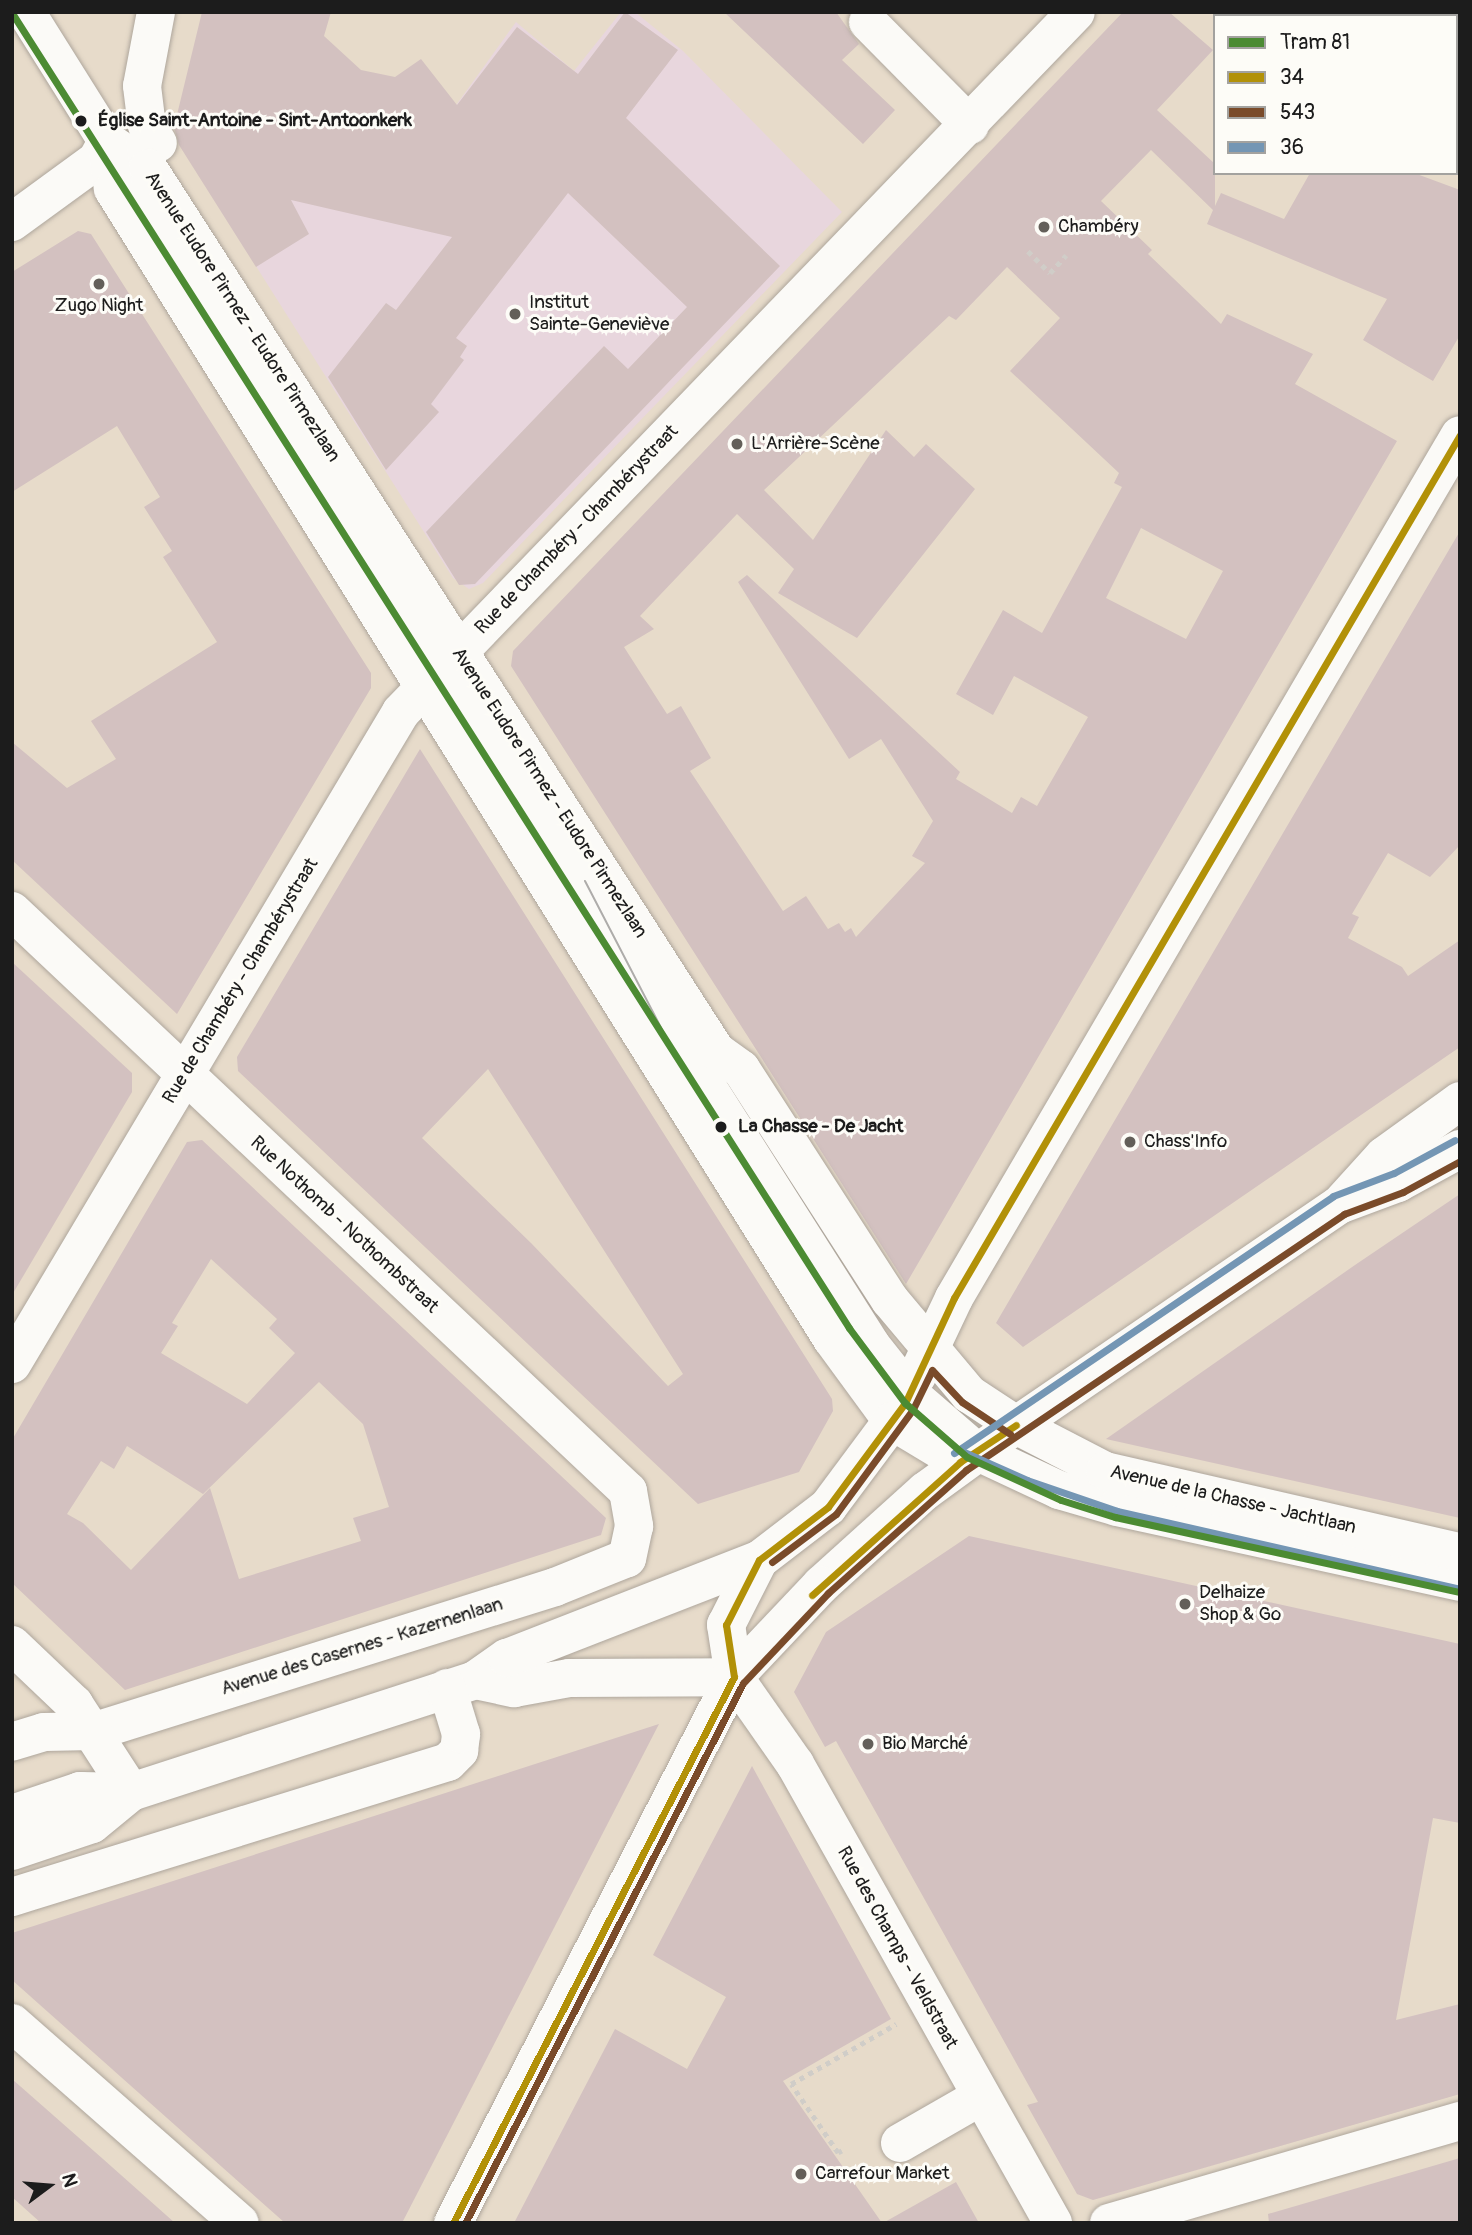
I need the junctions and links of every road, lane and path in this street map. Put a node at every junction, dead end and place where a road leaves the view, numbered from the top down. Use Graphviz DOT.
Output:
graph roads {
  1 [pos="26,12"];
  2 [pos="156,12"];
  3 [pos="1076,12"];
  4 [pos="869,22"];
  5 [pos="140,125"];
  6 [pos="970,125"];
  7 [pos="12,222"];
  8 [pos="1028,251"];
  9 [pos="1066,256"];
  10 [pos="1460,435"];
  11 [pos="442,670"];
  12 [pos="12,911"];
  13 [pos="185,1074"];
  14 [pos="1460,1101"];
  15 [pos="1460,1149"];
  16 [pos="1339,1205"];
  17 [pos="929,1352"];
  18 [pos="12,1364"];
  19 [pos="901,1407"];
  20 [pos="1016,1425"];
  21 [pos="968,1456"];
  22 [pos="1460,1552"];
  23 [pos="627,1558"];
  24 [pos="759,1560"];
  25 [pos="1457,1592"];
  26 [pos="12,1645"];
  27 [pos="734,1677"];
  28 [pos="461,1684"];
  29 [pos="95,1731"];
  30 [pos="12,1742"];
  31 [pos="131,1792"];
  32 [pos="12,1814"];
  33 [pos="12,1851"];
  34 [pos="12,1897"];
  35 [pos="903,2020"];
  36 [pos="12,2024"];
  37 [pos="980,2097"];
  38 [pos="1460,2121"];
  39 [pos="900,2143"];
  40 [pos="842,2151"];
  41 [pos="240,2223"];
  42 [pos="453,2223"];
  43 [pos="1053,2223"];
  44 [pos="1109,2223"];
  1 -- 5 [label="street"];
  2 -- 5 [label="street, Avenue Eudore Pirmez - Eudore Pirmezlaan"];
  3 -- 6 [label="street, Rue de Chambéry - Chambérystraat"];
  4 -- 6 [label="street"];
  5 -- 7 [label="street"];
  5 -- 11 [label="street, Avenue Eudore Pirmez - Eudore Pirmezlaan"];
  6 -- 11 [label="street, Rue de Chambéry - Chambérystraat"];
  8 -- 9 [label="path"];
  10 -- 17 [label="street"];
  11 -- 13 [label="street, Rue de Chambéry - Chambérystraat"];
  11 -- 17 [label="street, Avenue Eudore Pirmez - Eudore Pirmezlaan"];
  11 -- 19 [label="street, Avenue Eudore Pirmez - Eudore Pirmezlaan"];
  12 -- 13 [label="street, Rue Nothomb - Nothombstraat"];
  13 -- 18 [label="street, Rue de Chambéry - Chambérystraat"];
  13 -- 23 [label="street, Rue Nothomb - Nothombstraat"];
  14 -- 16 [label="street"];
  15 -- 16 [label="street"];
  16 -- 20 [label="street"];
  17 -- 19 [label="street"];
  17 -- 20 [label="street, Avenue Eudore Pirmez - Eudore Pirmezlaan"];
  19 -- 21 [label="street, Avenue Eudore Pirmez - Eudore Pirmezlaan"];
  19 -- 24 [label="street"];
  20 -- 21 [label="street"];
  20 -- 22 [label="street, Avenue de la Chasse - Jachtlaan"];
  21 -- 25 [label="street"];
  21 -- 27 [label="street"];
  23 -- 29 [label="street, Avenue des Casernes - Kazernenlaan"];
  24 -- 27 [label="street"];
  24 -- 28 [label="street"];
  26 -- 29 [label="street"];
  27 -- 28 [label="street"];
  27 -- 37 [label="street, Rue des Champs - Veldstraat"];
  27 -- 42 [label="street"];
  28 -- 31 [label="street"];
  28 -- 34 [label="street"];
  29 -- 30 [label="street, Avenue des Casernes - Kazernenlaan"];
  29 -- 31 [label="street"];
  31 -- 32 [label="street"];
  31 -- 33 [label="street"];
  35 -- 40 [label="path"];
  36 -- 41 [label="street"];
  37 -- 39 [label="street"];
  37 -- 43 [label="street, Rue des Champs - Veldstraat"];
  38 -- 44 [label="street"];
}
